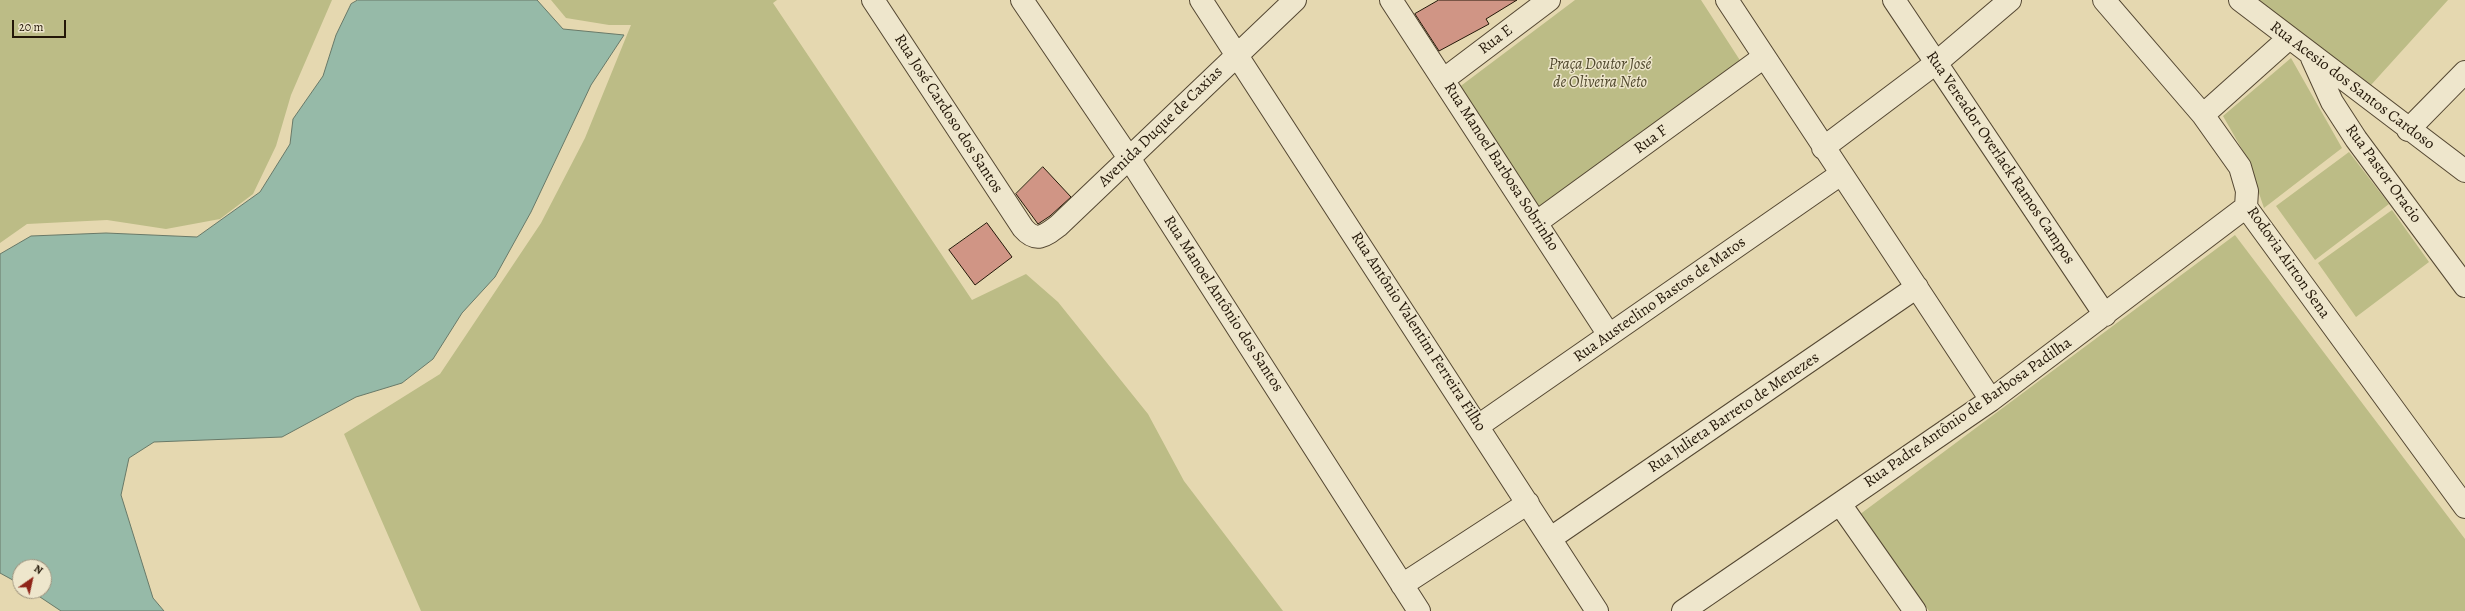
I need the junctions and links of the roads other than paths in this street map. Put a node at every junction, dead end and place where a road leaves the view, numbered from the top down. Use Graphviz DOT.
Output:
graph roads {
  1 [pos="873,0"];
  2 [pos="1022,0"];
  3 [pos="1201,0"];
  4 [pos="1295,0"];
  5 [pos="1391,0"];
  6 [pos="1549,0"];
  7 [pos="1727,0"];
  8 [pos="1894,0"];
  9 [pos="2010,0"];
  10 [pos="2104,0"];
  11 [pos="2240,0"];
  12 [pos="2289,38"];
  13 [pos="1238,54"];
  14 [pos="2310,55"];
  15 [pos="1764,57"];
  16 [pos="1936,63"];
  17 [pos="2465,72"];
  18 [pos="1443,80"];
  19 [pos="2203,115"];
  20 [pos="2408,130"];
  21 [pos="1823,148"];
  22 [pos="1129,158"];
  23 [pos="2465,171"];
  24 [pos="1841,174"];
  25 [pos="2246,207"];
  26 [pos="1537,222"];
  27 [pos="1023,228"];
  28 [pos="2465,286"];
  29 [pos="1917,288"];
  30 [pos="2105,315"];
  31 [pos="1609,336"];
  32 [pos="1991,400"];
  33 [pos="1478,426"];
  34 [pos="1528,503"];
  35 [pos="1840,504"];
  36 [pos="2465,507"];
  37 [pos="1551,538"];
  38 [pos="1402,585"];
  39 [pos="1419,611"];
  40 [pos="1597,611"];
  41 [pos="1684,611"];
  42 [pos="1915,611"];
  1 -- 27 [label="street, Rua José Cardoso dos Santos"];
  2 -- 22 [label="street, Rua Manoel Antônio dos Santos"];
  3 -- 13 [label="street, Rua Antônio Valentim Ferreira Filho"];
  4 -- 13 [label="street, Avenida Duque de Caxias"];
  5 -- 18 [label="street, Rua Manoel Barbosa Sobrinho"];
  6 -- 18 [label="street, Rua E"];
  7 -- 15 [label="street"];
  8 -- 16 [label="street, Rua Vereador Overlack Ramos Campos"];
  9 -- 16 [label="street"];
  10 -- 19 [label="street, Rodovia Airton Sena"];
  11 -- 12 [label="street, Rua Acesio dos Santos Cardoso"];
  12 -- 14 [label="street, Rua Acesio dos Santos Cardoso"];
  12 -- 19 [label="street"];
  13 -- 22 [label="street, Avenida Duque de Caxias"];
  13 -- 33 [label="street, Rua Antônio Valentim Ferreira Filho"];
  14 -- 20 [label="street, Rua Acesio dos Santos Cardoso"];
  14 -- 28 [label="street, Rua Pastor Oracio"];
  15 -- 21 [label="street"];
  15 -- 26 [label="street, Rua F"];
  16 -- 21 [label="street"];
  16 -- 30 [label="street, Rua Vereador Overlack Ramos Campos"];
  17 -- 20 [label="street"];
  18 -- 26 [label="street, Rua Manoel Barbosa Sobrinho"];
  19 -- 25 [label="street, Rodovia Airton Sena"];
  20 -- 23 [label="street, Rua Acesio dos Santos Cardoso"];
  21 -- 24 [label="street"];
  22 -- 27 [label="street, Avenida Duque de Caxias"];
  22 -- 38 [label="street, Rua Manoel Antônio dos Santos"];
  24 -- 29 [label="street"];
  24 -- 31 [label="street, Rua Austeclino Bastos de Matos"];
  25 -- 30 [label="street, Rua Padre Antônio de Barbosa Padilha"];
  25 -- 36 [label="street, Rodovia Airton Sena"];
  26 -- 31 [label="street, Rua Manoel Barbosa Sobrinho"];
  29 -- 32 [label="street"];
  29 -- 37 [label="street, Rua Julieta Barreto de Menezes"];
  30 -- 32 [label="street, Rua Padre Antônio de Barbosa Padilha"];
  31 -- 33 [label="street, Rua Austeclino Bastos de Matos"];
  32 -- 35 [label="street, Rua Padre Antônio de Barbosa Padilha"];
  33 -- 34 [label="street, Rua Antônio Valentim Ferreira Filho"];
  34 -- 37 [label="street, Rua Antônio Valentim Ferreira Filho"];
  34 -- 38 [label="street"];
  35 -- 41 [label="street, Rua Padre Antônio de Barbosa Padilha"];
  35 -- 42 [label="street"];
  37 -- 40 [label="street, Rua Antônio Valentim Ferreira Filho"];
  38 -- 39 [label="street, Rua Manoel Antônio dos Santos"];
}
